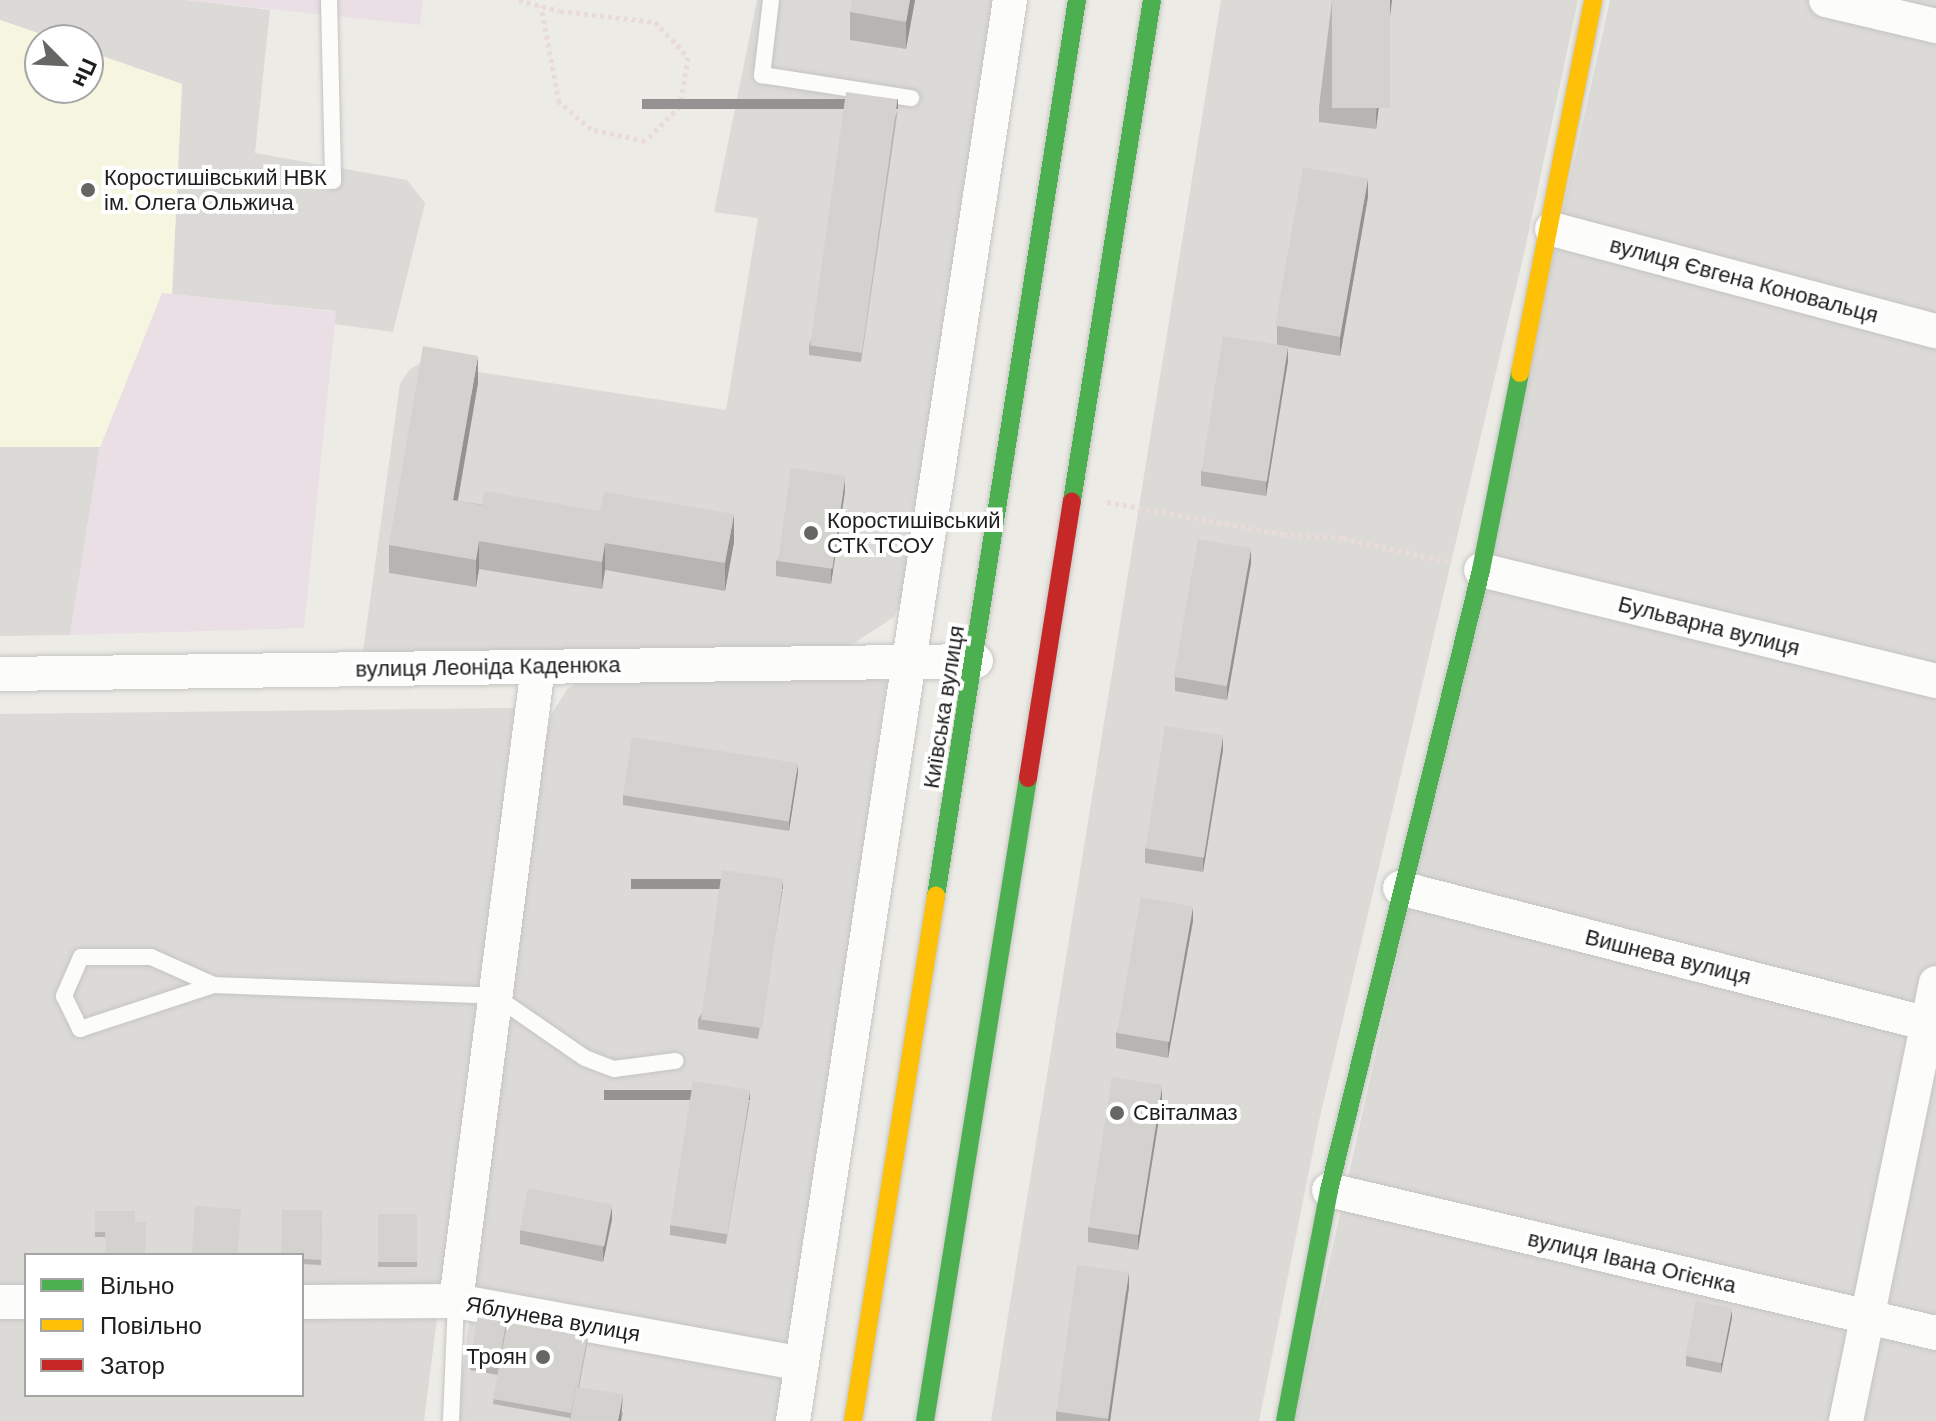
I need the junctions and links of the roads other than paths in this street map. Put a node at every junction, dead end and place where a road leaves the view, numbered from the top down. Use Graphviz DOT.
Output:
graph roads {
  1 [pos="329,0"];
  2 [pos="771,0"];
  3 [pos="1010,0"];
  4 [pos="1077,0"];
  5 [pos="1152,0"];
  6 [pos="1593,0"];
  7 [pos="1826,0"];
  8 [pos="1936,26"];
  9 [pos="911,98"];
  10 [pos="333,181"];
  11 [pos="1552,229"];
  12 [pos="1936,331"];
  13 [pos="1481,570"];
  14 [pos="976,661"];
  15 [pos="908,662"];
  16 [pos="538,667"];
  17 [pos="0,674"];
  18 [pos="1936,681"];
  19 [pos="1400,888"];
  20 [pos="1936,983"];
  21 [pos="214,985"];
  22 [pos="495,996"];
  23 [pos="1932,1025"];
  24 [pos="675,1061"];
  25 [pos="1329,1190"];
  26 [pos="456,1301"];
  27 [pos="0,1302"];
  28 [pos="24,1302"];
  29 [pos="304,1302"];
  30 [pos="1868,1317"];
  31 [pos="1936,1333"];
  32 [pos="801,1364"];
  33 [pos="451,1421"];
  34 [pos="793,1421"];
  35 [pos="853,1421"];
  36 [pos="925,1421"];
  37 [pos="1285,1421"];
  38 [pos="1846,1421"];
  1 -- 10 [label="lane"];
  2 -- 9 [label="lane"];
  3 -- 15 [label="street"];
  4 -- 14 [label="street, Київська вулиця"];
  5 -- 36 [label="street"];
  6 -- 11 [label="street"];
  7 -- 8 [label="street"];
  11 -- 12 [label="street, вулиця Євгена Коновальця"];
  11 -- 13 [label="street"];
  13 -- 18 [label="street, Бульварна вулиця"];
  13 -- 19 [label="street"];
  14 -- 15 [label="street, вулиця Леоніда Каденюка"];
  14 -- 35 [label="street, Київська вулиця"];
  15 -- 16 [label="street, вулиця Леоніда Каденюка"];
  15 -- 32 [label="street"];
  16 -- 17 [label="street, вулиця Леоніда Каденюка"];
  16 -- 22 [label="street"];
  19 -- 23 [label="street, Вишнева вулиця"];
  19 -- 25 [label="street"];
  20 -- 23 [label="street"];
  21 -- 21 [label="lane"];
  21 -- 22 [label="lane"];
  22 -- 24 [label="lane"];
  22 -- 26 [label="street"];
  23 -- 30 [label="street"];
  25 -- 30 [label="street, вулиця Івана Огієнка"];
  25 -- 37 [label="street"];
  26 -- 29 [label="street, Яблунева вулиця"];
  26 -- 32 [label="street, Яблунева вулиця"];
  26 -- 33 [label="lane"];
  27 -- 28 [label="street"];
  30 -- 31 [label="street, вулиця Івана Огієнка"];
  30 -- 38 [label="street"];
  32 -- 34 [label="street"];
}
